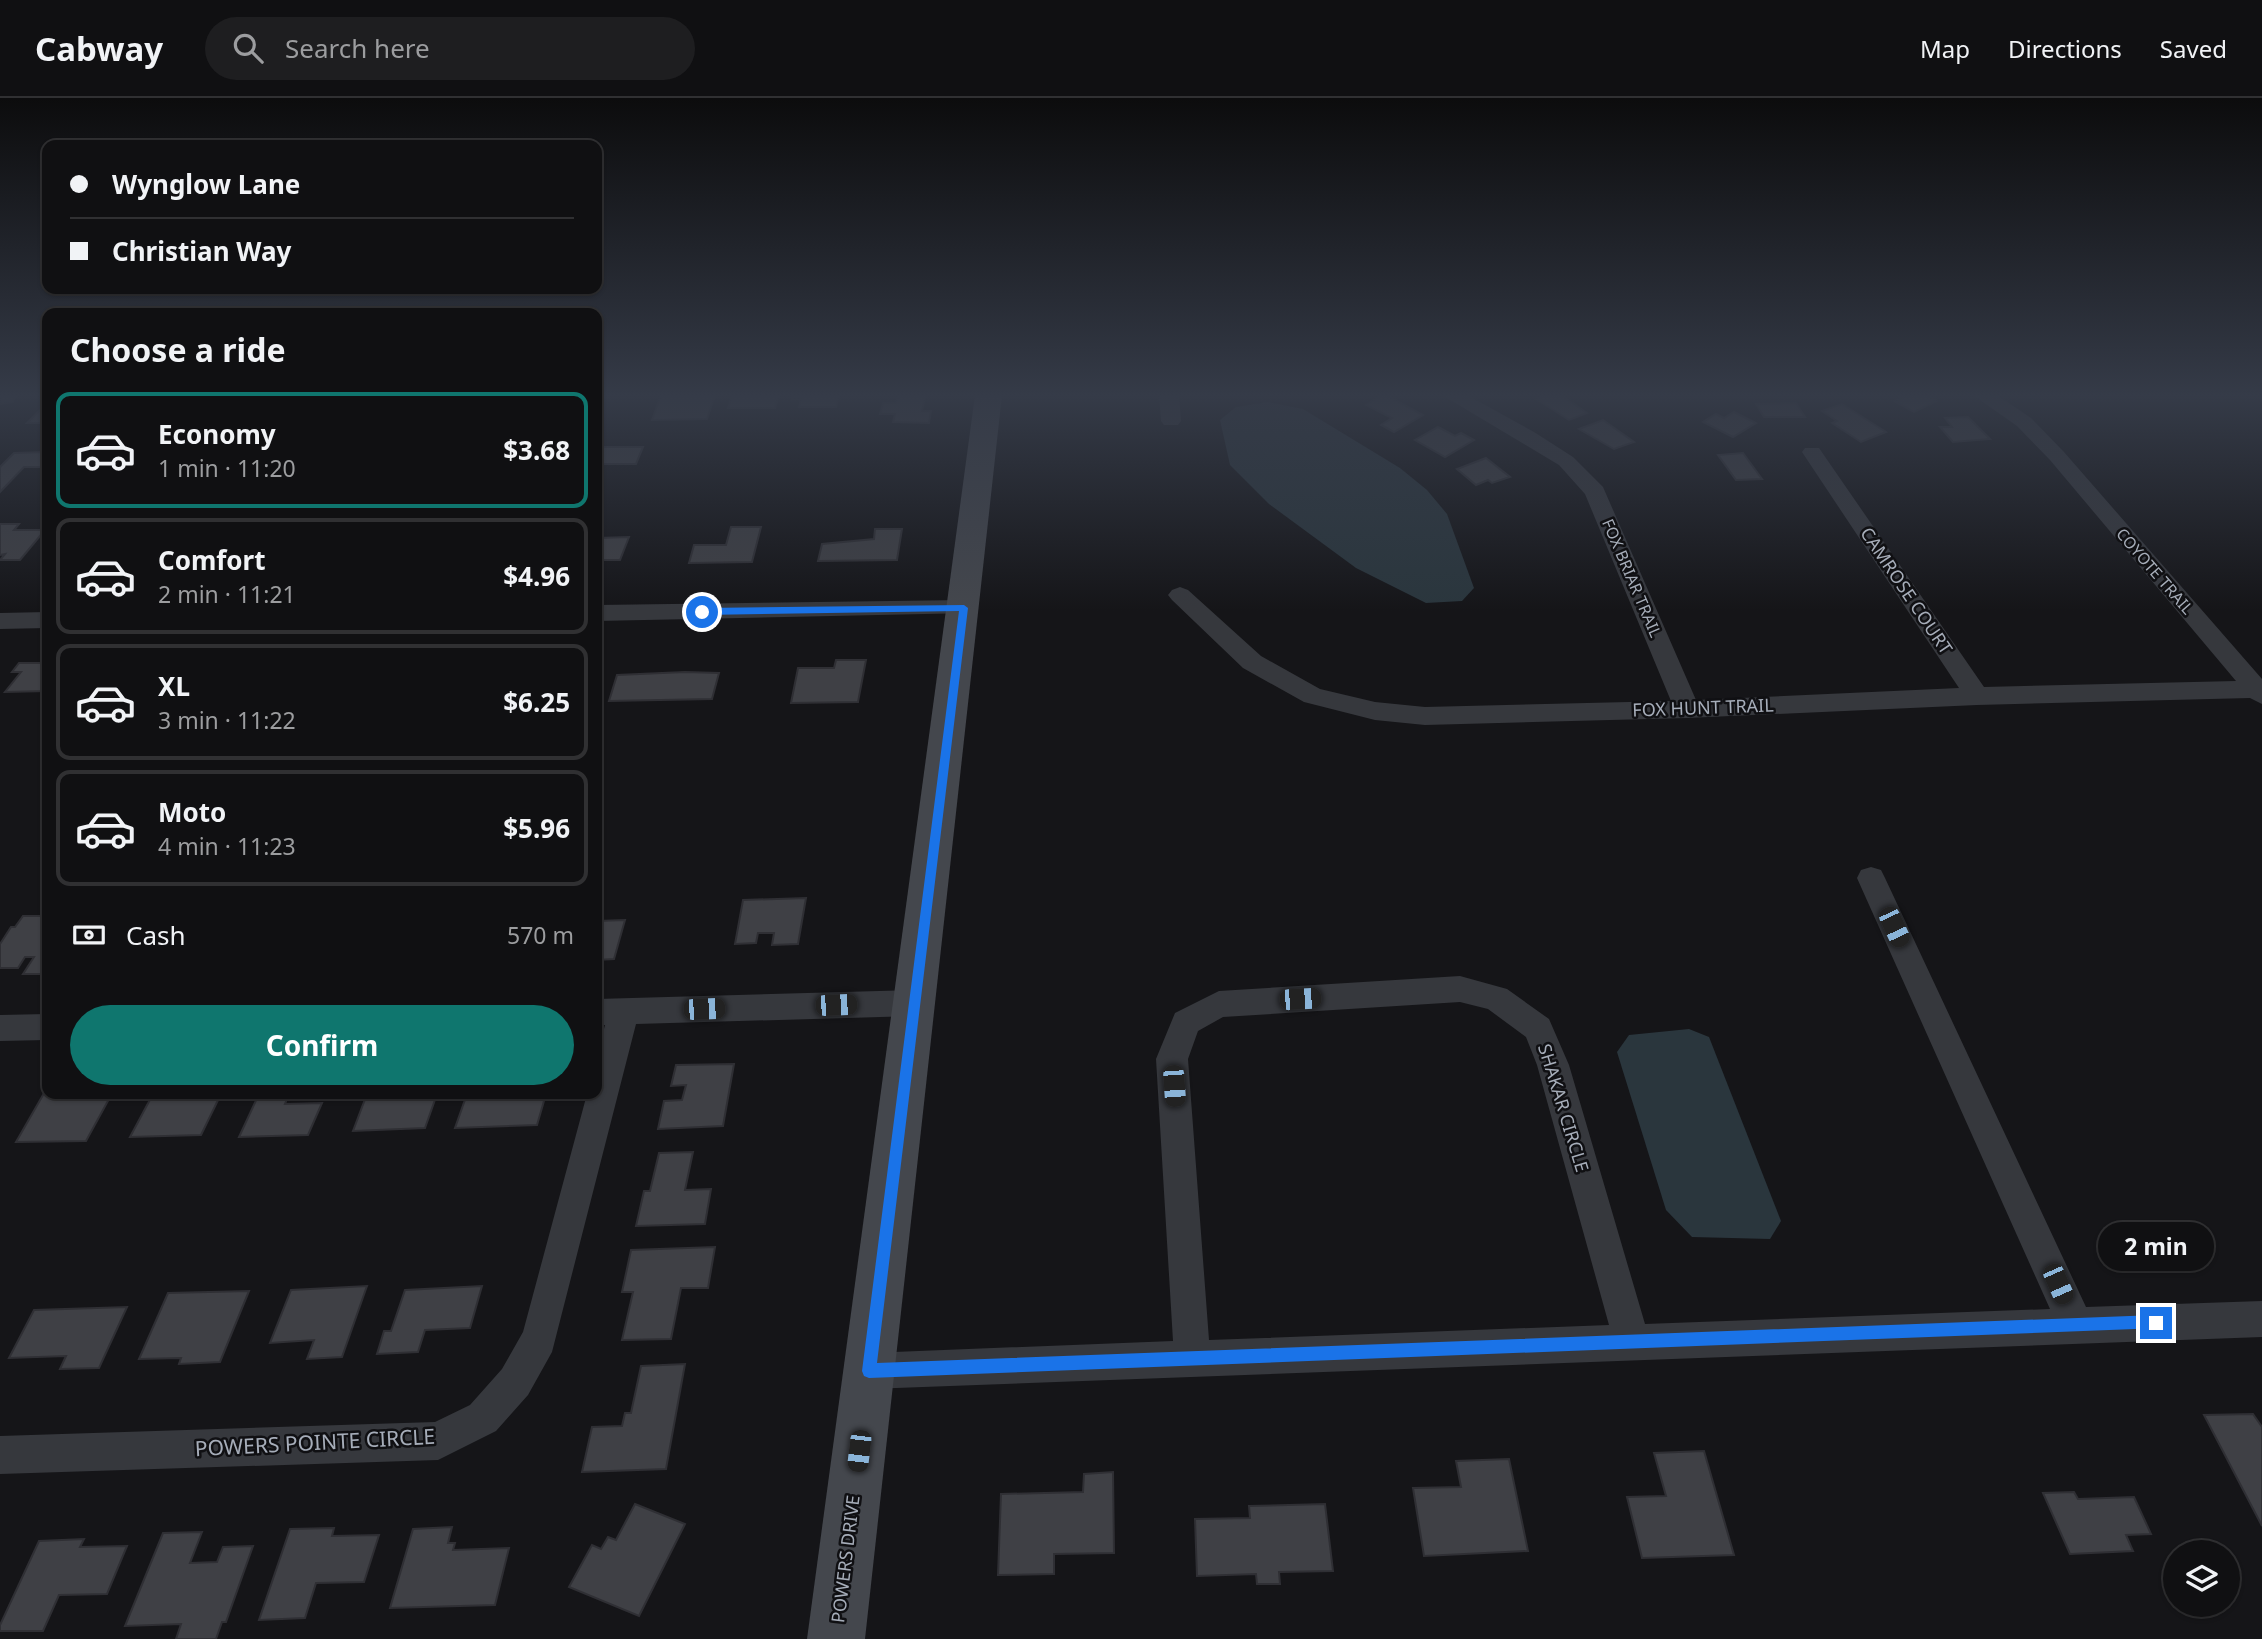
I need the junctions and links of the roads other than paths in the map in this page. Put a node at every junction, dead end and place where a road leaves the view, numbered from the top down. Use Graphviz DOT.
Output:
graph roads {
  1 [pos="981,467"];
  2 [pos="1572,467"];
  3 [pos="1822,467"];
  4 [pos="2065,467"];
  5 [pos="1180,595"];
  6 [pos="964,608"];
  7 [pos="602,613"];
  8 [pos="42,620"];
  9 [pos="0,621"];
  10 [pos="2260,691"];
  11 [pos="1977,696"];
  12 [pos="1687,709"];
  13 [pos="1871,878"];
  14 [pos="915,1003"];
  15 [pos="611,1011"];
  16 [pos="42,1027"];
  17 [pos="0,1028"];
  18 [pos="602,1052"];
  19 [pos="592,1099"];
  20 [pos="2262,1319"];
  21 [pos="2076,1326"];
  22 [pos="1632,1342"];
  23 [pos="1192,1357"];
  24 [pos="869,1371"];
  25 [pos="0,1455"];
  26 [pos="836,1639"];
  1 -- 6 [label="street, POWERS DRIVE"];
  2 -- 12 [label="street, FOX BRIAR TRAIL"];
  3 -- 11 [label="street, CAMROSE COURT"];
  4 -- 10 [label="street, COYOTE TRAIL"];
  5 -- 12 [label="street, FOX HUNT TRAIL"];
  6 -- 7 [label="street"];
  6 -- 14 [label="street, POWERS DRIVE"];
  8 -- 9 [label="street"];
  10 -- 11 [label="street, FOX HUNT TRAIL"];
  11 -- 12 [label="street, FOX HUNT TRAIL"];
  13 -- 21 [label="street"];
  14 -- 15 [label="street, POWERS POINTE CIRCLE"];
  14 -- 24 [label="street, POWERS DRIVE"];
  15 -- 18 [label="street, POWERS POINTE CIRCLE"];
  16 -- 17 [label="street"];
  19 -- 25 [label="street, POWERS POINTE CIRCLE"];
  20 -- 21 [label="street"];
  21 -- 22 [label="street"];
  22 -- 23 [label="street"];
  22 -- 23 [label="street, SHAKAR CIRCLE"];
  23 -- 24 [label="street"];
  24 -- 26 [label="street, POWERS DRIVE"];
}
